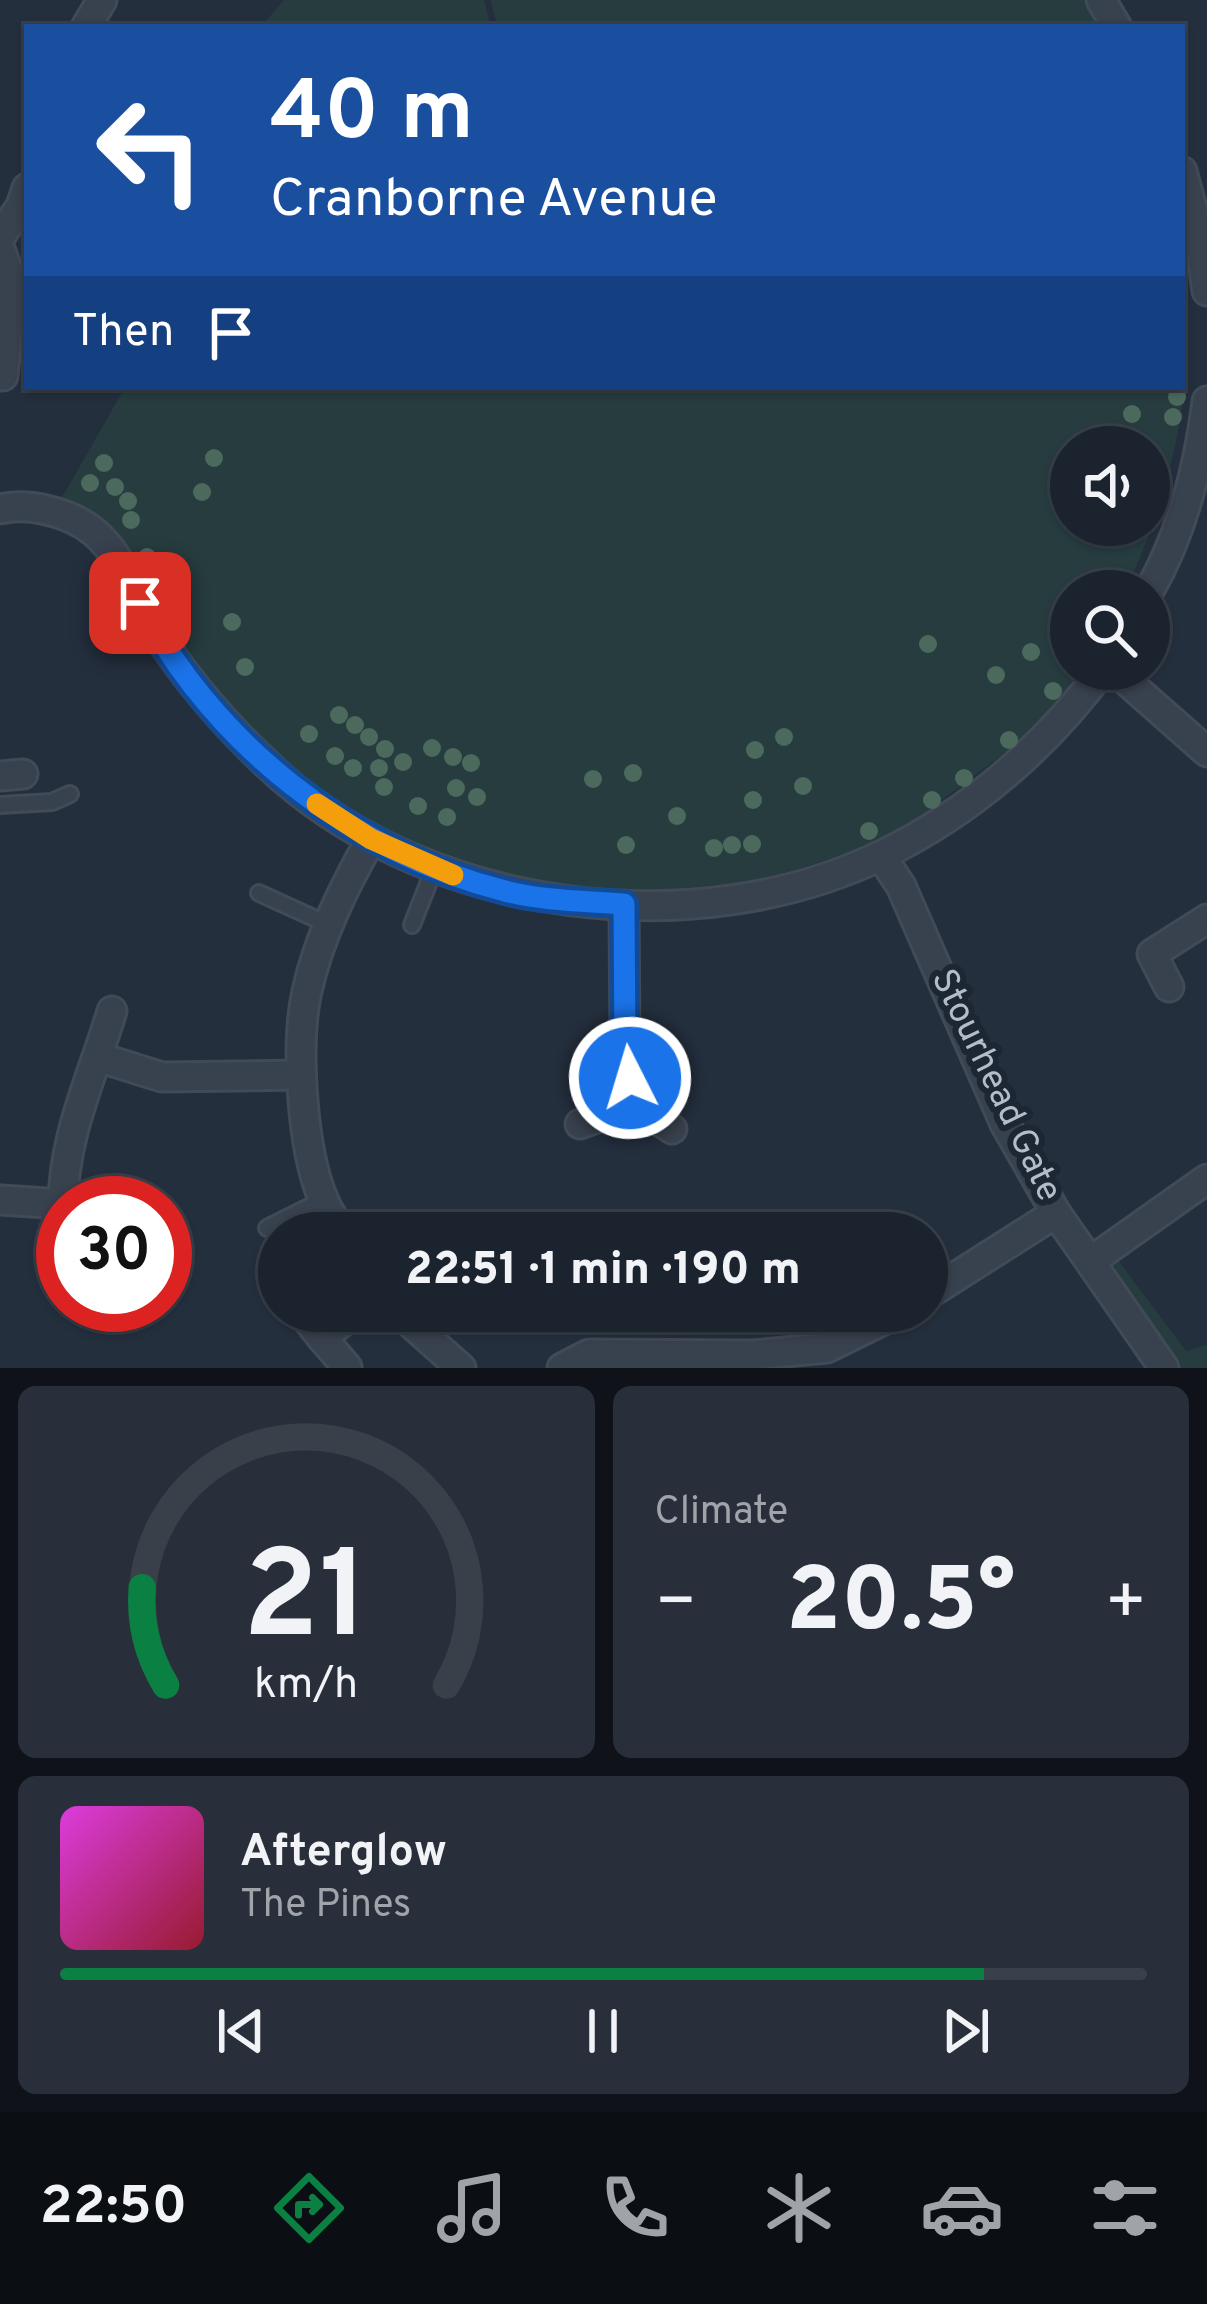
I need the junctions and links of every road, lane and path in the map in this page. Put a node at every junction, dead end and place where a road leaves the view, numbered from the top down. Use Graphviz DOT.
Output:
graph roads {
  1 [pos="1185,180"];
  2 [pos="24,197"];
  3 [pos="1203,233"];
  4 [pos="0,237"];
  5 [pos="0,249"];
  6 [pos="1198,283"];
  7 [pos="1,377"];
  8 [pos="1207,401"];
  9 [pos="1198,496"];
  10 [pos="0,509"];
  11 [pos="1160,570"];
  12 [pos="1085,690"];
  13 [pos="1137,690"];
  14 [pos="1207,752"];
  15 [pos="70,794"];
  16 [pos="0,805"];
  17 [pos="371,839"];
  18 [pos="881,856"];
  19 [pos="434,869"];
  20 [pos="259,893"];
  21 [pos="624,904"];
  22 [pos="1207,920"];
  23 [pos="327,925"];
  24 [pos="412,925"];
  25 [pos="1168,987"];
  26 [pos="112,1011"];
  27 [pos="98,1058"];
  28 [pos="301,1075"];
  29 [pos="635,1106"];
  30 [pos="580,1124"];
  31 [pos="672,1129"];
  32 [pos="67,1176"];
  33 [pos="1207,1179"];
  34 [pos="323,1200"];
  35 [pos="1,1201"];
  36 [pos="36,1204"];
  37 [pos="299,1212"];
  38 [pos="330,1212"];
  39 [pos="1056,1213"];
  40 [pos="1090,1261"];
  41 [pos="948,1282"];
  42 [pos="318,1332"];
  43 [pos="330,1332"];
  44 [pos="421,1332"];
  45 [pos="859,1332"];
  46 [pos="322,1338"];
  47 [pos="346,1367"];
  48 [pos="461,1368"];
  49 [pos="562,1368"];
  50 [pos="1165,1368"];
  1 -- 3 [label="street"];
  2 -- 4 [label="street"];
  3 -- 6 [label="street"];
  5 -- 7 [label="street"];
  8 -- 9 [label="street"];
  9 -- 11 [label="street"];
  10 -- 17 [label="street"];
  12 -- 18 [label="street"];
  13 -- 14 [label="street"];
  15 -- 16 [label="lane"];
  17 -- 19 [label="street"];
  17 -- 23 [label="street"];
  18 -- 21 [label="street"];
  18 -- 39 [label="street, Stourhead Gate"];
  19 -- 21 [label="street"];
  19 -- 24 [label="lane"];
  20 -- 23 [label="lane"];
  21 -- 29 [label="street"];
  22 -- 25 [label="street"];
  23 -- 28 [label="street"];
  26 -- 27 [label="street"];
  27 -- 28 [label="street"];
  27 -- 32 [label="street"];
  28 -- 34 [label="street"];
  29 -- 30 [label="street"];
  29 -- 31 [label="street"];
  33 -- 40 [label="street"];
  34 -- 37 [label="lane"];
  34 -- 38 [label="street"];
  35 -- 36 [label="street"];
  39 -- 40 [label="street, Stourhead Gate"];
  39 -- 41 [label="street"];
  40 -- 50 [label="street, Stourhead Gate"];
  42 -- 46 [label="street"];
  43 -- 46 [label="street"];
  44 -- 48 [label="street"];
  45 -- 49 [label="street"];
  46 -- 47 [label="street"];
}
